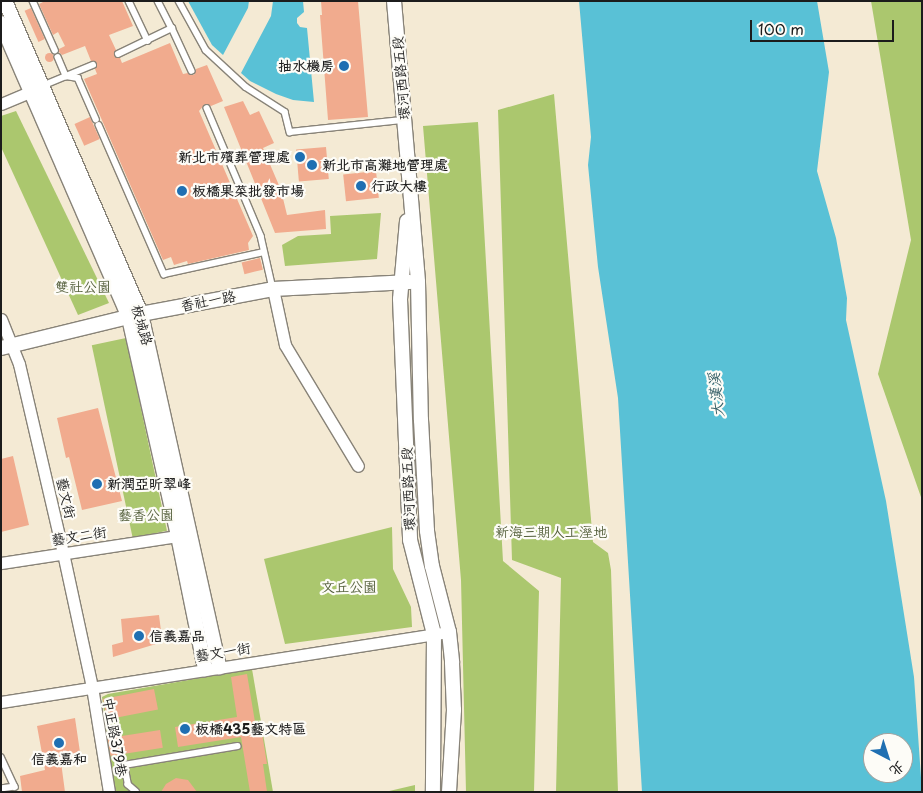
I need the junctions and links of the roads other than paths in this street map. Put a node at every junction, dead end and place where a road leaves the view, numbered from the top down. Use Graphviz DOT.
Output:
graph roads {
  1 [pos="5,1"];
  2 [pos="34,1"];
  3 [pos="130,1"];
  4 [pos="158,1"];
  5 [pos="179,1"];
  6 [pos="394,1"];
  7 [pos="1,23"];
  8 [pos="172,28"];
  9 [pos="148,41"];
  10 [pos="56,50"];
  11 [pos="118,54"];
  12 [pos="58,57"];
  13 [pos="93,65"];
  14 [pos="192,71"];
  15 [pos="66,76"];
  16 [pos="37,89"];
  17 [pos="1,104"];
  18 [pos="207,108"];
  19 [pos="96,119"];
  20 [pos="405,120"];
  21 [pos="99,125"];
  22 [pos="410,184"];
  23 [pos="264,252"];
  24 [pos="401,282"];
  25 [pos="418,282"];
  26 [pos="273,289"];
  27 [pos="135,316"];
  28 [pos="1,318"];
  29 [pos="7,346"];
  30 [pos="358,466"];
  31 [pos="185,535"];
  32 [pos="63,553"];
  33 [pos="1,564"];
  34 [pos="450,632"];
  35 [pos="434,634"];
  36 [pos="212,668"];
  37 [pos="92,687"];
  38 [pos="1,702"];
  39 [pos="238,746"];
  40 [pos="1,757"];
  41 [pos="1,790"];
  42 [pos="109,792"];
  43 [pos="136,792"];
  44 [pos="433,792"];
  45 [pos="449,792"];
  1 -- 16 [label="street, 板城路"];
  2 -- 10 [label="lane"];
  3 -- 9 [label="lane"];
  4 -- 8 [label="lane"];
  5 -- 20 [label="lane"];
  6 -- 20 [label="street, 環河西路五段"];
  7 -- 16 [label="street, 板城路"];
  8 -- 9 [label="lane"];
  8 -- 14 [label="lane"];
  9 -- 11 [label="lane"];
  12 -- 15 [label="lane"];
  13 -- 15 [label="lane"];
  15 -- 16 [label="lane"];
  15 -- 19 [label="lane"];
  16 -- 17 [label="street"];
  16 -- 27 [label="street, 板城路"];
  18 -- 23 [label="lane"];
  20 -- 22 [label="street, 環河西路五段"];
  21 -- 23 [label="lane"];
  22 -- 24 [label="street, 環河西路五段"];
  22 -- 25 [label="street, 環河西路五段"];
  23 -- 26 [label="lane"];
  24 -- 25 [label="street, 香社一路"];
  24 -- 26 [label="street, 香社一路"];
  24 -- 35 [label="street, 環河西路五段"];
  25 -- 34 [label="street, 環河西路五段"];
  26 -- 27 [label="street, 香社一路"];
  26 -- 30 [label="street"];
  27 -- 29 [label="street, 香社一路"];
  27 -- 31 [label="street, 板城路"];
  28 -- 29 [label="street, 藝文街"];
  29 -- 32 [label="street, 藝文街"];
  31 -- 32 [label="street, 藝文二街"];
  31 -- 36 [label="street, 板城路"];
  32 -- 33 [label="street, 藝文二街"];
  32 -- 37 [label="street, 藝文街"];
  34 -- 35 [label="street, 藝文一街"];
  34 -- 45 [label="street, 環河西路五段"];
  35 -- 36 [label="street, 藝文一街"];
  35 -- 44 [label="street, 環河西路五段"];
  36 -- 37 [label="street, 藝文一街"];
  37 -- 38 [label="street, 藝文一街"];
  37 -- 42 [label="street, 中正路379巷"];
  39 -- 43 [label="lane"];
  40 -- 41 [label="lane"];
}
